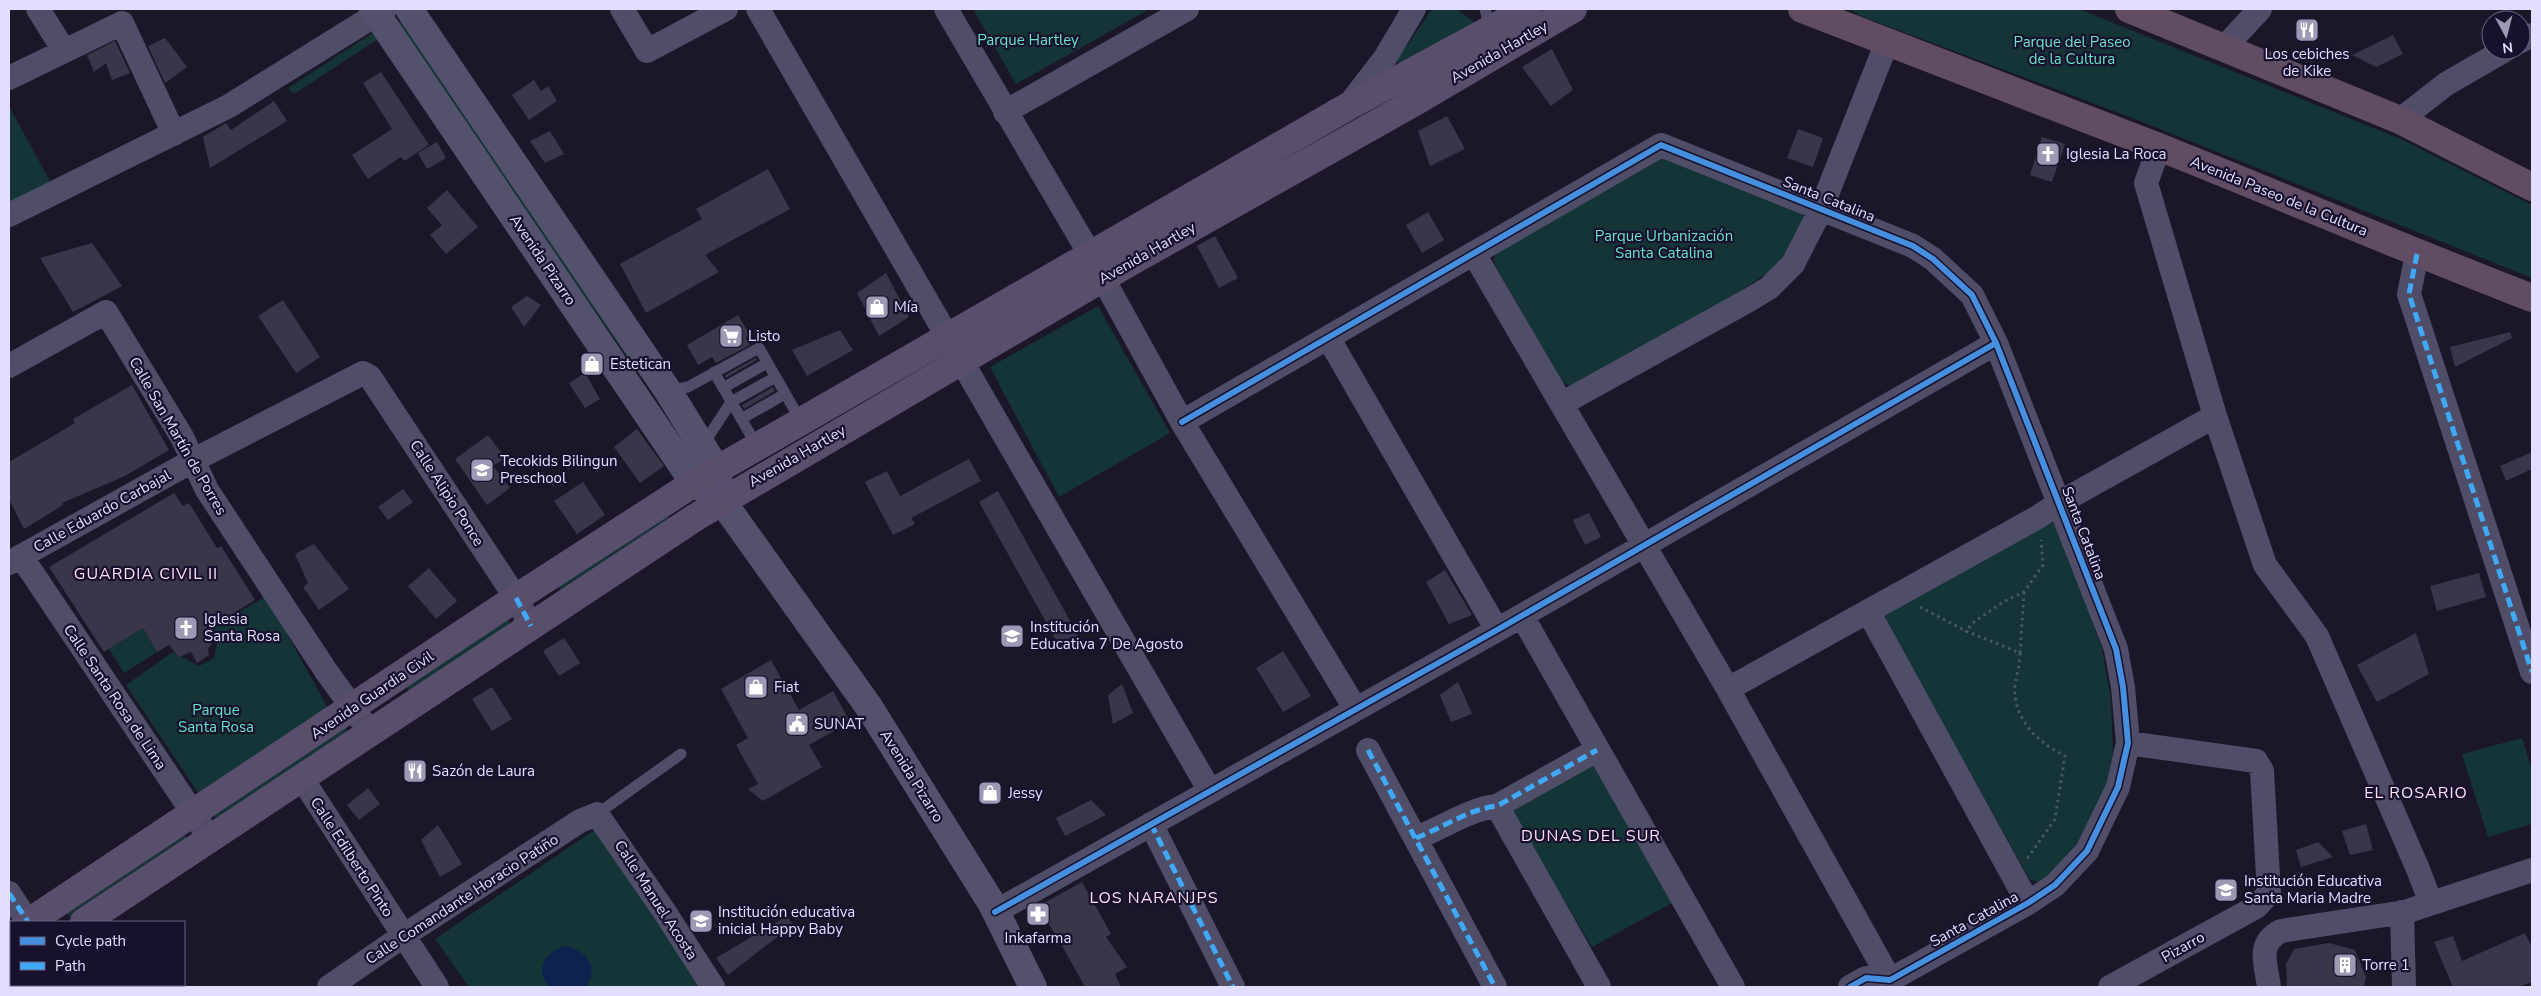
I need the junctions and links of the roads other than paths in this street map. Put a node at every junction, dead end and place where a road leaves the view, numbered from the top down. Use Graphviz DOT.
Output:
graph roads {
  1 [pos="38,9"];
  2 [pos="409,9"];
  3 [pos="622,9"];
  4 [pos="726,9"];
  5 [pos="758,9"];
  6 [pos="946,9"];
  7 [pos="1414,9"];
  8 [pos="1528,9"];
  9 [pos="1574,9"];
  10 [pos="1802,9"];
  11 [pos="1829,9"];
  12 [pos="2129,9"];
  13 [pos="2260,9"];
  14 [pos="378,10"];
  15 [pos="1183,10"];
  16 [pos="1488,19"];
  17 [pos="1851,28"];
  18 [pos="1887,42"];
  19 [pos="2223,48"];
  20 [pos="63,50"];
  21 [pos="2488,60"];
  22 [pos="9,78"];
  23 [pos="1347,107"];
  24 [pos="1005,112"];
  25 [pos="2400,120"];
  26 [pos="174,134"];
  27 [pos="2159,148"];
  28 [pos="2532,186"];
  29 [pos="1821,209"];
  30 [pos="9,215"];
  31 [pos="1474,254"];
  32 [pos="2417,254"];
  33 [pos="1090,255"];
  34 [pos="1102,279"];
  35 [pos="2532,298"];
  36 [pos="1329,339"];
  37 [pos="1996,343"];
  38 [pos="954,349"];
  39 [pos="767,363"];
  40 [pos="9,366"];
  41 [pos="714,372"];
  42 [pos="354,376"];
  43 [pos="776,378"];
  44 [pos="723,388"];
  45 [pos="668,391"];
  46 [pos="785,394"];
  47 [pos="731,402"];
  48 [pos="1563,403"];
  49 [pos="2215,416"];
  50 [pos="741,419"];
  51 [pos="801,421"];
  52 [pos="1182,422"];
  53 [pos="758,446"];
  54 [pos="702,447"];
  55 [pos="194,460"];
  56 [pos="706,476"];
  57 [pos="722,500"];
  58 [pos="2052,508"];
  59 [pos="1644,545"];
  60 [pos="15,559"];
  61 [pos="516,598"];
  62 [pos="1868,611"];
  63 [pos="1522,616"];
  64 [pos="531,626"];
  65 [pos="1497,630"];
  66 [pos="2532,672"];
  67 [pos="1728,689"];
  68 [pos="352,708"];
  69 [pos="1355,708"];
  70 [pos="370,732"];
  71 [pos="2128,743"];
  72 [pos="1368,750"];
  73 [pos="1597,750"];
  74 [pos="681,754"];
  75 [pos="301,776"];
  76 [pos="1210,791"];
  77 [pos="1498,806"];
  78 [pos="194,813"];
  79 [pos="597,814"];
  80 [pos="1151,824"];
  81 [pos="210,837"];
  82 [pos="1416,838"];
  83 [pos="2532,870"];
  84 [pos="9,894"];
  85 [pos="2028,903"];
  86 [pos="2431,903"];
  87 [pos="995,912"];
  88 [pos="2402,912"];
  89 [pos="27,921"];
  90 [pos="30,921"];
  91 [pos="85,921"];
  92 [pos="403,936"];
  93 [pos="1890,980"];
  94 [pos="329,987"];
  95 [pos="438,987"];
  96 [pos="713,987"];
  97 [pos="1033,987"];
  98 [pos="1233,987"];
  99 [pos="1495,987"];
  100 [pos="1599,987"];
  101 [pos="1733,987"];
  102 [pos="1850,987"];
  103 [pos="2110,987"];
  104 [pos="2269,987"];
  105 [pos="2404,987"];
  1 -- 20 [label="street"];
  2 -- 45 [label="main road, Avenida Pizarro"];
  3 -- 4 [label="street"];
  5 -- 38 [label="street"];
  6 -- 24 [label="street"];
  7 -- 23 [label="street"];
  8 -- 16 [label="main road, Avenida Hartley"];
  9 -- 34 [label="main road, Avenida Hartley"];
  10 -- 17 [label="highway, Avenida Paseo de la Cultura"];
  11 -- 17 [label="highway"];
  12 -- 19 [label="highway"];
  13 -- 19 [label="street"];
  14 -- 26 [label="street"];
  14 -- 56 [label="main road, Avenida Pizarro"];
  15 -- 24 [label="street"];
  16 -- 23 [label="main road, Avenida Hartley"];
  17 -- 18 [label="highway, Avenida Paseo de la Cultura"];
  18 -- 27 [label="highway, Avenida Paseo de la Cultura"];
  18 -- 29 [label="street"];
  19 -- 25 [label="highway"];
  20 -- 22 [label="street"];
  20 -- 26 [label="street"];
  21 -- 25 [label="street"];
  23 -- 33 [label="main road, Avenida Hartley"];
  24 -- 33 [label="street"];
  25 -- 28 [label="highway"];
  26 -- 30 [label="street"];
  27 -- 32 [label="highway, Avenida Paseo de la Cultura"];
  27 -- 49 [label="street"];
  29 -- 31 [label="street, Santa Catalina"];
  29 -- 37 [label="street, Santa Catalina"];
  29 -- 48 [label="street"];
  31 -- 36 [label="street"];
  31 -- 48 [label="street"];
  32 -- 35 [label="highway, Avenida Paseo de la Cultura"];
  32 -- 66 [label="street"];
  33 -- 34 [label="street"];
  33 -- 38 [label="main road, Avenida Hartley"];
  34 -- 38 [label="main road, Avenida Hartley"];
  34 -- 52 [label="street"];
  36 -- 52 [label="street"];
  36 -- 65 [label="street"];
  37 -- 58 [label="street, Santa Catalina"];
  37 -- 59 [label="street"];
  38 -- 51 [label="main road, Avenida Hartley"];
  38 -- 57 [label="main road, Avenida Hartley"];
  38 -- 76 [label="street"];
  39 -- 41 [label="lane"];
  39 -- 43 [label="lane"];
  39 -- 44 [label="lane"];
  40 -- 55 [label="street, Calle San Martín de Porres"];
  41 -- 44 [label="lane"];
  41 -- 45 [label="lane"];
  42 -- 55 [label="street, Calle Eduardo Carbajal"];
  42 -- 61 [label="street, Calle Alipio Ponce"];
  43 -- 46 [label="lane"];
  43 -- 47 [label="lane"];
  44 -- 47 [label="lane"];
  45 -- 54 [label="main road, Avenida Pizarro"];
  46 -- 50 [label="lane"];
  46 -- 51 [label="lane"];
  47 -- 50 [label="lane"];
  47 -- 54 [label="lane"];
  48 -- 59 [label="street"];
  49 -- 58 [label="street"];
  49 -- 86 [label="street"];
  50 -- 53 [label="lane"];
  51 -- 53 [label="main road, Avenida Hartley"];
  52 -- 69 [label="street"];
  53 -- 56 [label="main road, Avenida Hartley"];
  54 -- 56 [label="main road, Avenida Pizarro"];
  55 -- 60 [label="street, Calle Eduardo Carbajal"];
  55 -- 68 [label="street, Calle San Martín de Porres"];
  56 -- 57 [label="main road, Avenida Pizarro"];
  56 -- 61 [label="main road, Avenida Guardia Civil"];
  57 -- 64 [label="main road, Avenida Guardia Civil"];
  57 -- 87 [label="main road, Avenida Pizarro"];
  58 -- 62 [label="street"];
  58 -- 71 [label="street, Santa Catalina"];
  59 -- 63 [label="street"];
  59 -- 67 [label="street"];
  60 -- 78 [label="street, Calle Santa Rosa de Lima"];
  61 -- 64 [label="street, Calle Alipio Ponce"];
  61 -- 68 [label="main road, Avenida Guardia Civil"];
  62 -- 67 [label="street"];
  62 -- 85 [label="street"];
  63 -- 65 [label="street"];
  63 -- 73 [label="street"];
  64 -- 70 [label="main road, Avenida Guardia Civil"];
  65 -- 69 [label="street"];
  67 -- 93 [label="street"];
  68 -- 70 [label="street, Calle San Martín de Porres"];
  68 -- 78 [label="main road, Avenida Guardia Civil"];
  69 -- 76 [label="street"];
  70 -- 75 [label="main road, Avenida Guardia Civil"];
  71 -- 85 [label="street, Santa Catalina"];
  71 -- 103 [label="street, Pizarro"];
  72 -- 82 [label="street"];
  73 -- 77 [label="street"];
  73 -- 101 [label="street"];
  74 -- 79 [label="lane"];
  75 -- 81 [label="main road, Avenida Guardia Civil"];
  75 -- 92 [label="street, Calle Edilberto Pinto"];
  76 -- 80 [label="street"];
  77 -- 82 [label="street"];
  77 -- 100 [label="street"];
  78 -- 81 [label="street, Calle Santa Rosa de Lima"];
  78 -- 90 [label="main road, Avenida Guardia Civil"];
  79 -- 92 [label="street, Calle Comandante Horacio Patiño"];
  79 -- 96 [label="street, Calle Manuel Acosta"];
  80 -- 87 [label="street"];
  80 -- 98 [label="street"];
  81 -- 91 [label="main road, Avenida Guardia Civil"];
  82 -- 99 [label="street"];
  83 -- 86 [label="street"];
  84 -- 89 [label="street"];
  85 -- 93 [label="street, Santa Catalina"];
  86 -- 88 [label="street"];
  87 -- 97 [label="main road, Avenida Pizarro"];
  88 -- 104 [label="street"];
  88 -- 105 [label="street"];
  92 -- 94 [label="street, Calle Comandante Horacio Patiño"];
  92 -- 95 [label="street, Calle Edilberto Pinto"];
  93 -- 102 [label="street"];
}
